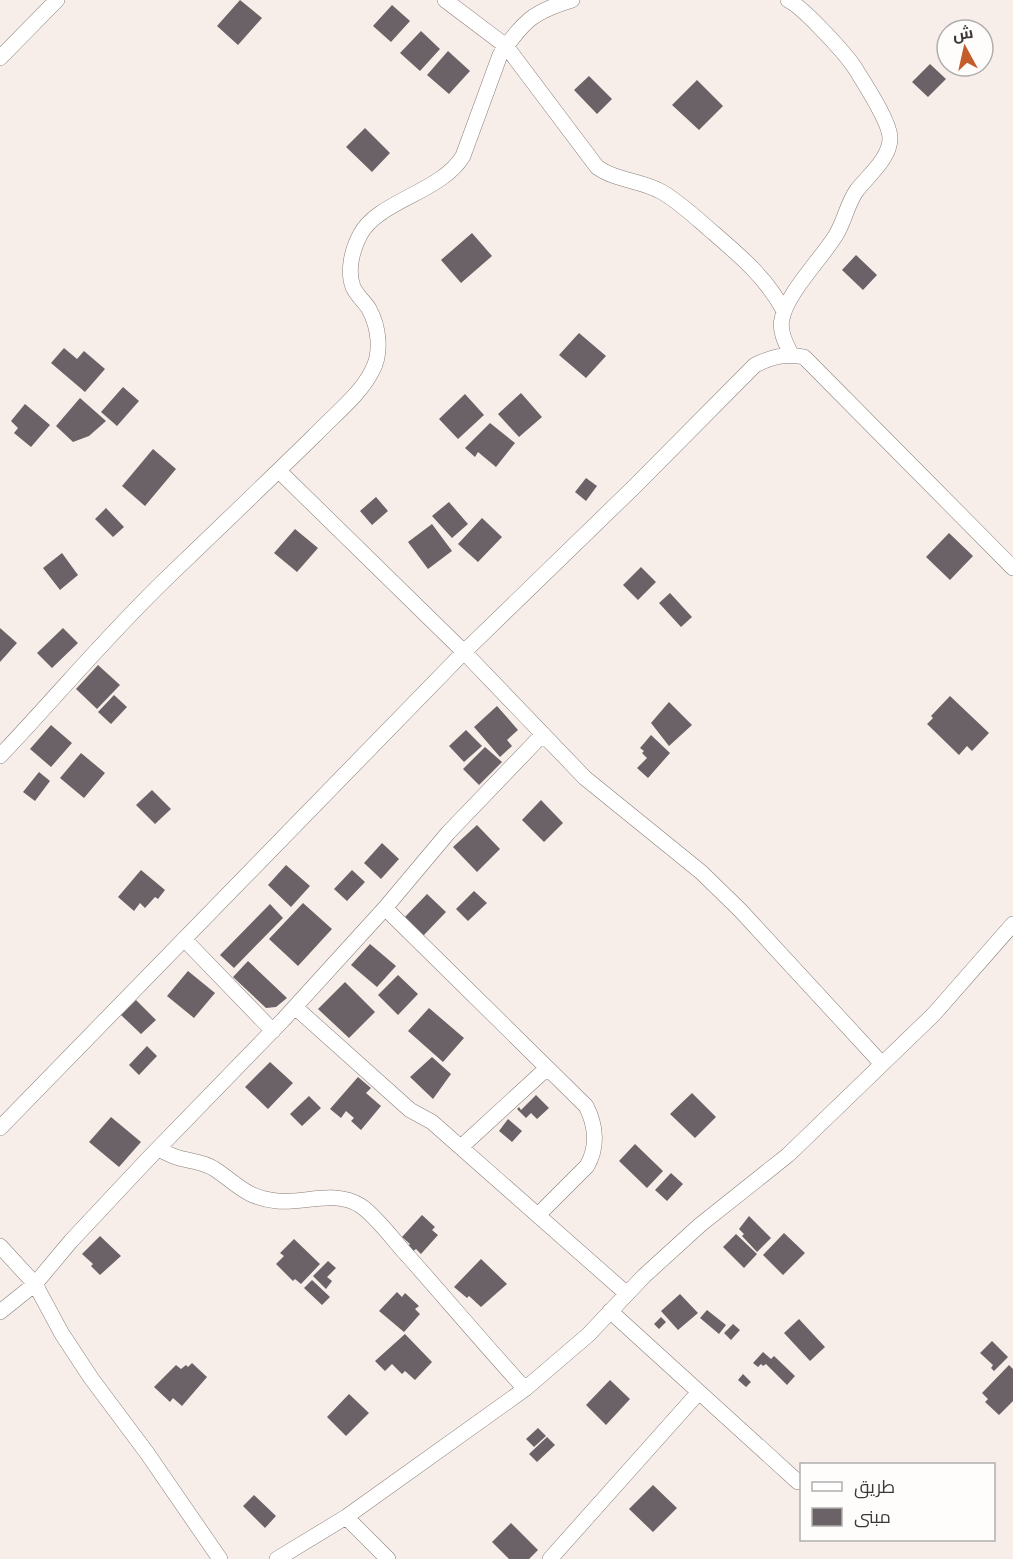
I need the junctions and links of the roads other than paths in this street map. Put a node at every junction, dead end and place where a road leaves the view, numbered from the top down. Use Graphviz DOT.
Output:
graph roads {
  1 [pos="57,0"];
  2 [pos="445,0"];
  3 [pos="572,0"];
  4 [pos="788,0"];
  5 [pos="506,46"];
  6 [pos="0,58"];
  7 [pos="784,312"];
  8 [pos="791,354"];
  9 [pos="279,471"];
  10 [pos="1013,568"];
  11 [pos="464,652"];
  12 [pos="543,734"];
  13 [pos="0,756"];
  14 [pos="385,908"];
  15 [pos="1013,924"];
  16 [pos="184,939"];
  17 [pos="295,1006"];
  18 [pos="273,1030"];
  19 [pos="882,1064"];
  20 [pos="546,1069"];
  21 [pos="0,1128"];
  22 [pos="461,1147"];
  23 [pos="158,1149"];
  24 [pos="538,1215"];
  25 [pos="0,1246"];
  26 [pos="35,1284"];
  27 [pos="627,1294"];
  28 [pos="610,1311"];
  29 [pos="0,1312"];
  30 [pos="525,1389"];
  31 [pos="699,1392"];
  32 [pos="798,1482"];
  33 [pos="346,1517"];
  34 [pos="220,1559"];
  35 [pos="277,1559"];
  36 [pos="388,1559"];
  37 [pos="550,1559"];
  1 -- 6 [label="street"];
  2 -- 5 [label="street"];
  3 -- 5 [label="street"];
  4 -- 7 [label="street"];
  5 -- 7 [label="street"];
  5 -- 9 [label="street"];
  7 -- 8 [label="street"];
  8 -- 10 [label="street"];
  8 -- 11 [label="street"];
  9 -- 11 [label="street"];
  9 -- 13 [label="street"];
  11 -- 12 [label="street"];
  11 -- 16 [label="street"];
  12 -- 14 [label="street"];
  12 -- 19 [label="street"];
  14 -- 17 [label="street"];
  14 -- 20 [label="street"];
  15 -- 19 [label="street"];
  16 -- 18 [label="street"];
  16 -- 21 [label="street"];
  17 -- 18 [label="street"];
  17 -- 22 [label="street"];
  18 -- 23 [label="street"];
  19 -- 27 [label="street"];
  20 -- 22 [label="street"];
  20 -- 24 [label="street"];
  22 -- 24 [label="street"];
  23 -- 26 [label="street"];
  23 -- 30 [label="street"];
  24 -- 27 [label="street"];
  25 -- 26 [label="street"];
  26 -- 29 [label="street"];
  26 -- 34 [label="street"];
  27 -- 28 [label="street"];
  28 -- 30 [label="street"];
  28 -- 31 [label="street"];
  30 -- 33 [label="street"];
  31 -- 32 [label="street"];
  31 -- 37 [label="street"];
  33 -- 35 [label="street"];
  33 -- 36 [label="street"];
}
